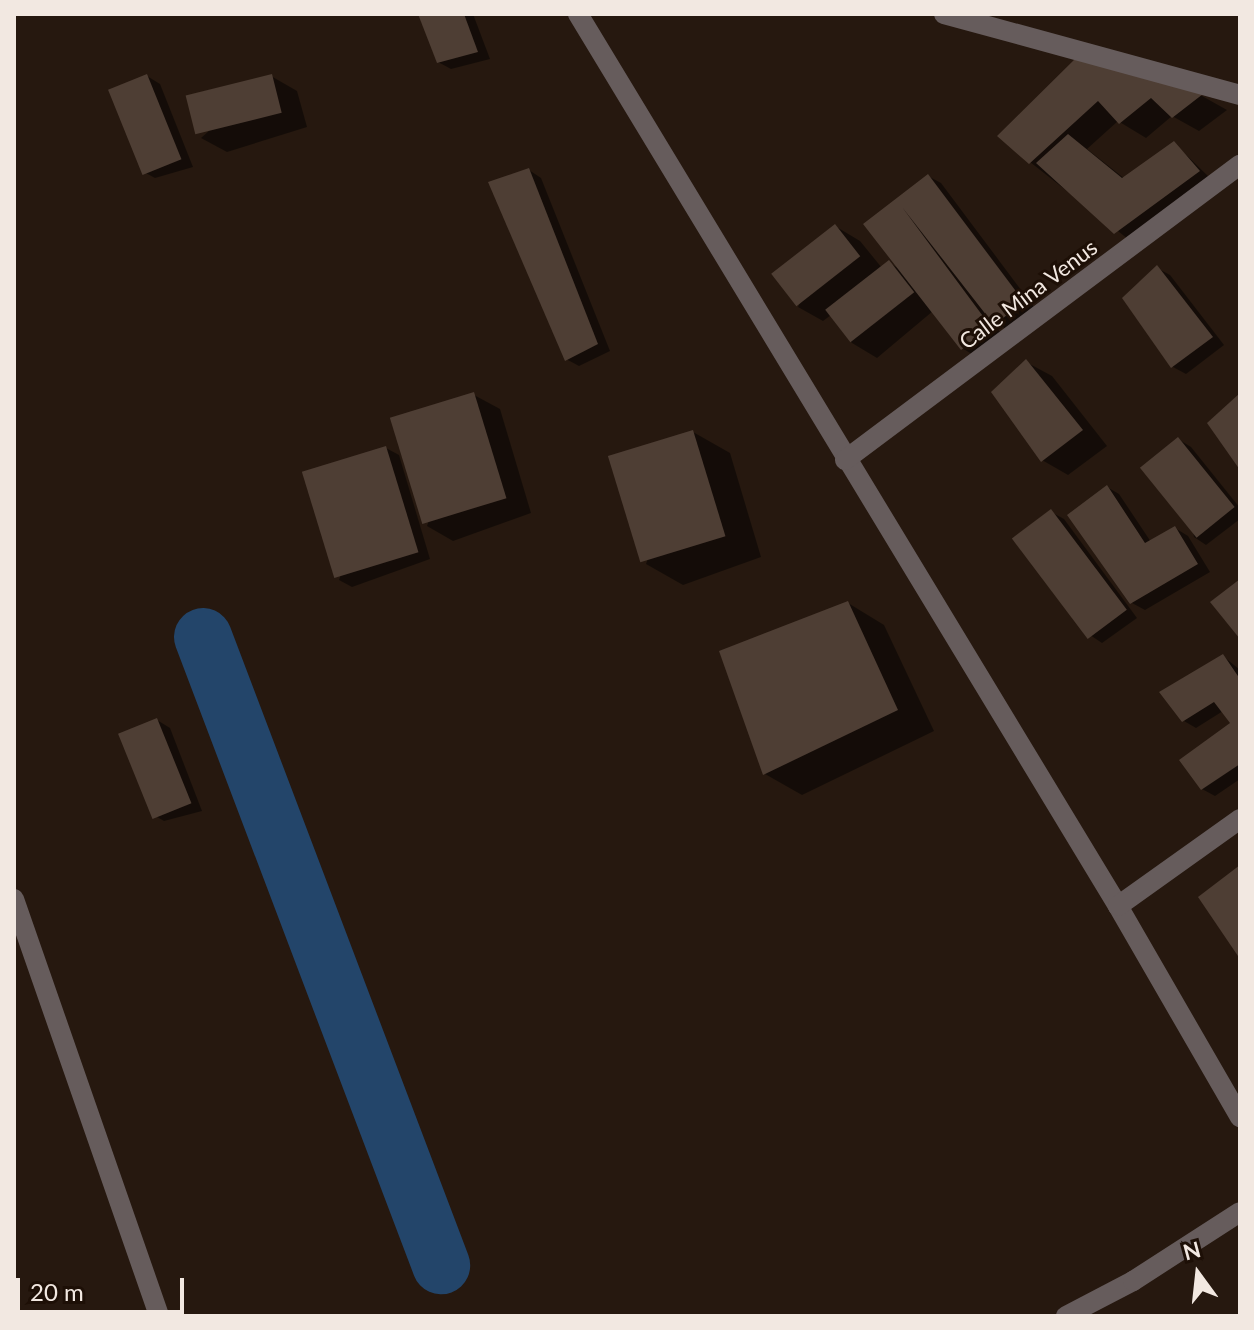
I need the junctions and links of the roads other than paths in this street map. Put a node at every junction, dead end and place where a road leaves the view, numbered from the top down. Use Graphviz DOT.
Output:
graph roads {
  1 [pos="578,14"];
  2 [pos="944,14"];
  3 [pos="1240,95"];
  4 [pos="1240,165"];
  5 [pos="845,460"];
  6 [pos="1240,819"];
  7 [pos="14,899"];
  8 [pos="1118,906"];
  9 [pos="1240,1117"];
  10 [pos="1240,1212"];
  11 [pos="159,1316"];
  12 [pos="1066,1316"];
  1 -- 5 [label="street"];
  2 -- 3 [label="street"];
  4 -- 5 [label="street, Calle Mina Venus"];
  5 -- 8 [label="street"];
  6 -- 8 [label="street"];
  7 -- 11 [label="street"];
  8 -- 9 [label="street"];
  10 -- 12 [label="street"];
}
